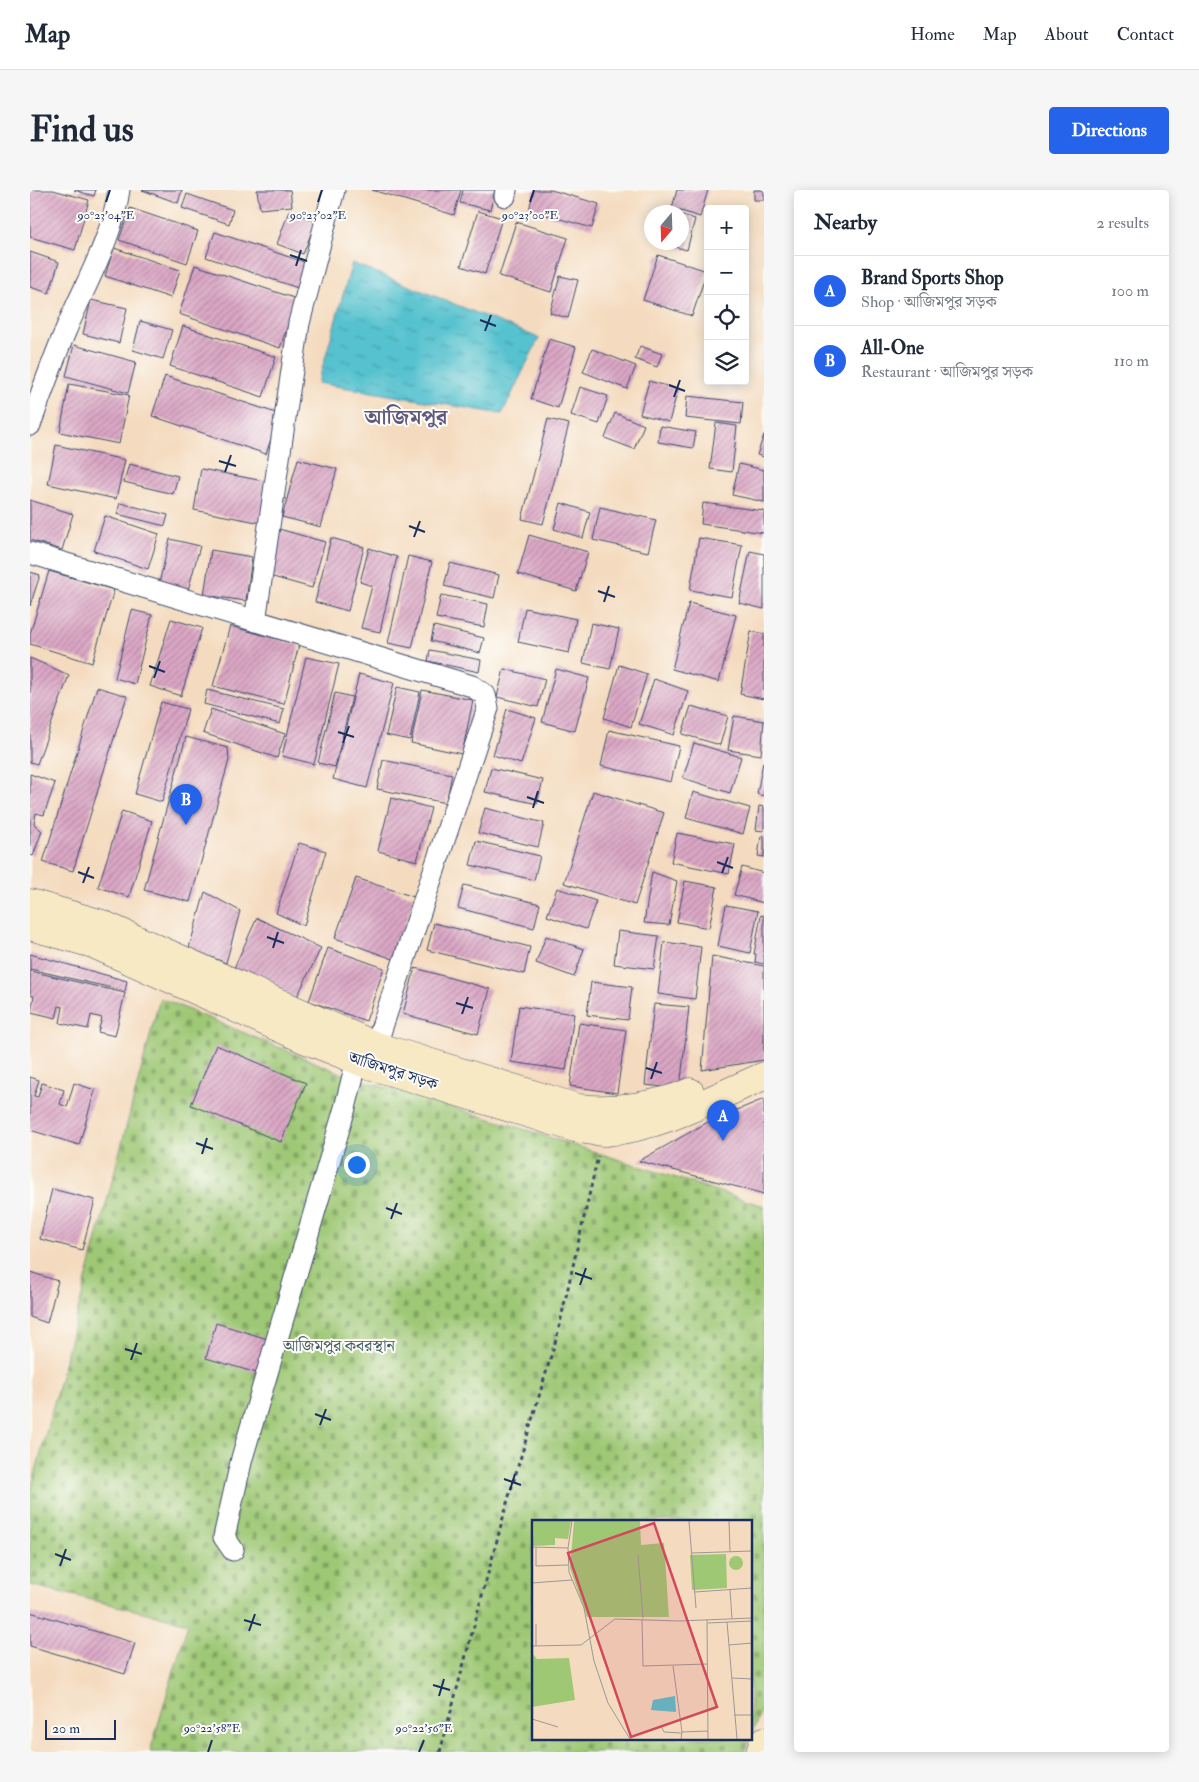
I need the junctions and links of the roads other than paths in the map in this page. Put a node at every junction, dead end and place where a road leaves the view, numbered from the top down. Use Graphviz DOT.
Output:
graph roads {
  1 [pos="119,190"];
  2 [pos="334,190"];
  3 [pos="30,425"];
  4 [pos="30,553"];
  5 [pos="255,621"];
  6 [pos="30,902"];
  7 [pos="30,926"];
  8 [pos="367,1057"];
  9 [pos="764,1058"];
  10 [pos="764,1076"];
  11 [pos="232,1550"];
  12 [pos="764,1742"];
  13 [pos="760,1752"];
  1 -- 3 [label="street"];
  2 -- 5 [label="street"];
  4 -- 5 [label="street"];
  5 -- 8 [label="street"];
  6 -- 8 [label="main road, আজিমপুর সড়ক"];
  7 -- 8 [label="main road, আজিমপুর সড়ক"];
  8 -- 9 [label="main road, আজিমপুর সড়ক"];
  8 -- 10 [label="main road, আজিমপুর সড়ক"];
  8 -- 11 [label="street"];
  12 -- 13 [label="main road"];
}
